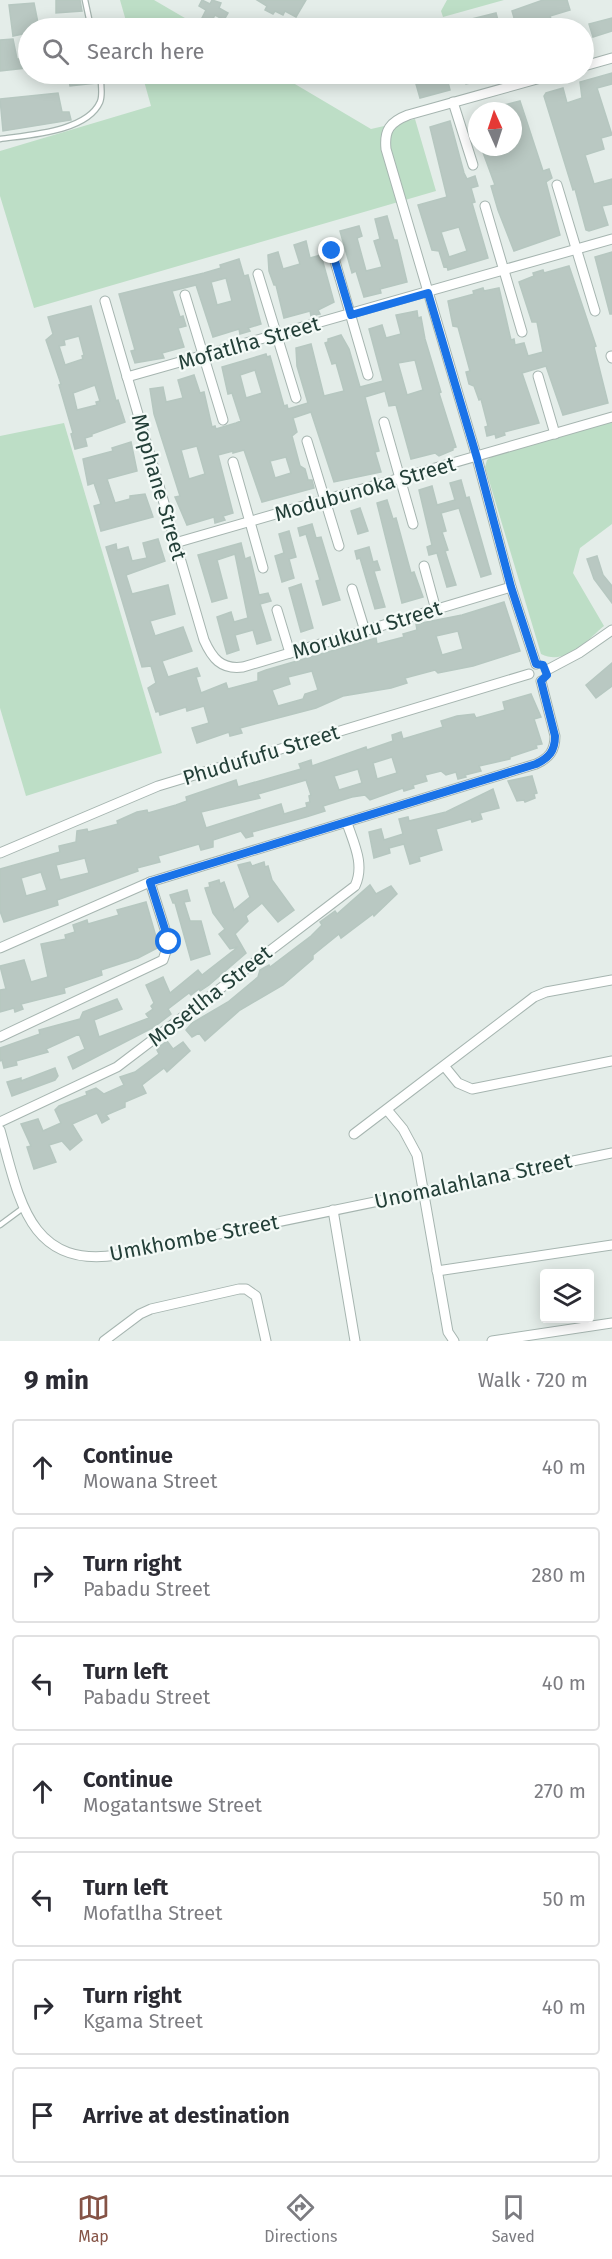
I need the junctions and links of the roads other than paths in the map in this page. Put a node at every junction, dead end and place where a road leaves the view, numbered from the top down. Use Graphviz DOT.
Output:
graph roads {
  1 [pos="85,0"];
  2 [pos="89,18"];
  3 [pos="612,58"];
  4 [pos="594,63"];
  5 [pos="100,84"];
  6 [pos="519,84"];
  7 [pos="453,102"];
  8 [pos="0,139"];
  9 [pos="473,165"];
  10 [pos="557,186"];
  11 [pos="485,206"];
  12 [pos="612,239"];
  13 [pos="576,249"];
  14 [pos="332,251"];
  15 [pos="504,270"];
  16 [pos="258,274"];
  17 [pos="428,293"];
  18 [pos="185,295"];
  19 [pos="105,301"];
  20 [pos="595,310"];
  21 [pos="351,315"];
  22 [pos="522,332"];
  23 [pos="277,335"];
  24 [pos="204,356"];
  25 [pos="368,375"];
  26 [pos="538,376"];
  27 [pos="127,377"];
  28 [pos="296,398"];
  29 [pos="612,417"];
  30 [pos="222,420"];
  31 [pos="384,422"];
  32 [pos="555,434"];
  33 [pos="307,441"];
  34 [pos="477,458"];
  35 [pos="232,462"];
  36 [pos="400,480"];
  37 [pos="326,500"];
  38 [pos="250,522"];
  39 [pos="413,524"];
  40 [pos="175,543"];
  41 [pos="339,546"];
  42 [pos="424,566"];
  43 [pos="263,568"];
  44 [pos="511,587"];
  45 [pos="352,589"];
  46 [pos="277,610"];
  47 [pos="436,610"];
  48 [pos="612,630"];
  49 [pos="365,631"];
  50 [pos="290,653"];
  51 [pos="536,664"];
  52 [pos="223,666"];
  53 [pos="547,669"];
  54 [pos="530,674"];
  55 [pos="541,681"];
  56 [pos="347,823"];
  57 [pos="0,854"];
  58 [pos="150,882"];
  59 [pos="0,948"];
  60 [pos="612,980"];
  61 [pos="0,1037"];
  62 [pos="612,1061"];
  63 [pos="445,1067"];
  64 [pos="388,1111"];
  65 [pos="0,1122"];
  66 [pos="0,1130"];
  67 [pos="354,1134"];
  68 [pos="612,1153"];
  69 [pos="425,1192"];
  70 [pos="23,1208"];
  71 [pos="333,1210"];
  72 [pos="0,1225"];
  73 [pos="612,1245"];
  74 [pos="437,1271"];
  75 [pos="612,1323"];
  76 [pos="104,1341"];
  77 [pos="266,1341"];
  78 [pos="356,1341"];
  79 [pos="454,1341"];
  80 [pos="492,1341"];
  1 -- 2 [label="lane"];
  3 -- 4 [label="street"];
  5 -- 8 [label="lane"];
  6 -- 7 [label="street"];
  7 -- 9 [label="street"];
  7 -- 17 [label="street"];
  10 -- 13 [label="street"];
  11 -- 15 [label="street"];
  12 -- 13 [label="street, Mofatlha Street"];
  13 -- 15 [label="street, Mofatlha Street"];
  13 -- 20 [label="street"];
  14 -- 21 [label="street"];
  15 -- 17 [label="street, Mofatlha Street"];
  15 -- 22 [label="street"];
  16 -- 23 [label="street"];
  17 -- 21 [label="street, Mofatlha Street"];
  17 -- 34 [label="street"];
  18 -- 24 [label="street"];
  19 -- 27 [label="street, Mophane Street"];
  21 -- 23 [label="street, Mofatlha Street"];
  21 -- 25 [label="street"];
  23 -- 24 [label="street, Mofatlha Street"];
  23 -- 28 [label="street"];
  24 -- 27 [label="street, Mofatlha Street"];
  24 -- 30 [label="street"];
  26 -- 32 [label="street"];
  27 -- 40 [label="street, Mophane Street"];
  29 -- 32 [label="street, Modubunoka Street"];
  31 -- 36 [label="street"];
  32 -- 34 [label="street, Modubunoka Street"];
  33 -- 37 [label="street"];
  34 -- 36 [label="street, Modubunoka Street"];
  34 -- 44 [label="street"];
  35 -- 38 [label="street"];
  36 -- 37 [label="street, Modubunoka Street"];
  36 -- 39 [label="street"];
  37 -- 38 [label="street, Modubunoka Street"];
  37 -- 41 [label="street"];
  38 -- 40 [label="street, Modubunoka Street"];
  38 -- 43 [label="street"];
  40 -- 52 [label="street, Mophane Street"];
  42 -- 47 [label="street"];
  44 -- 47 [label="street, Morukuru Street"];
  44 -- 51 [label="street"];
  45 -- 49 [label="street"];
  46 -- 50 [label="street"];
  47 -- 49 [label="street, Morukuru Street"];
  48 -- 53 [label="street"];
  49 -- 50 [label="street, Morukuru Street"];
  50 -- 52 [label="street, Morukuru Street"];
  51 -- 53 [label="street"];
  51 -- 54 [label="street"];
  53 -- 55 [label="street"];
  54 -- 55 [label="street"];
  54 -- 57 [label="street, Phudufufu Street"];
  55 -- 56 [label="street"];
  56 -- 58 [label="street"];
  56 -- 65 [label="street, Mosetlha Street"];
  58 -- 59 [label="street"];
  58 -- 61 [label="street"];
  60 -- 63 [label="street"];
  62 -- 63 [label="street"];
  63 -- 64 [label="street"];
  64 -- 67 [label="street"];
  64 -- 69 [label="street"];
  66 -- 70 [label="street, Umkhombe Street"];
  68 -- 69 [label="street, Unomalahlana Street"];
  69 -- 71 [label="street, Unomalahlana Street"];
  69 -- 74 [label="street"];
  70 -- 71 [label="street, Umkhombe Street"];
  70 -- 72 [label="lane"];
  71 -- 78 [label="street"];
  73 -- 74 [label="street"];
  74 -- 79 [label="street"];
  75 -- 80 [label="street"];
  76 -- 77 [label="street"];
}
